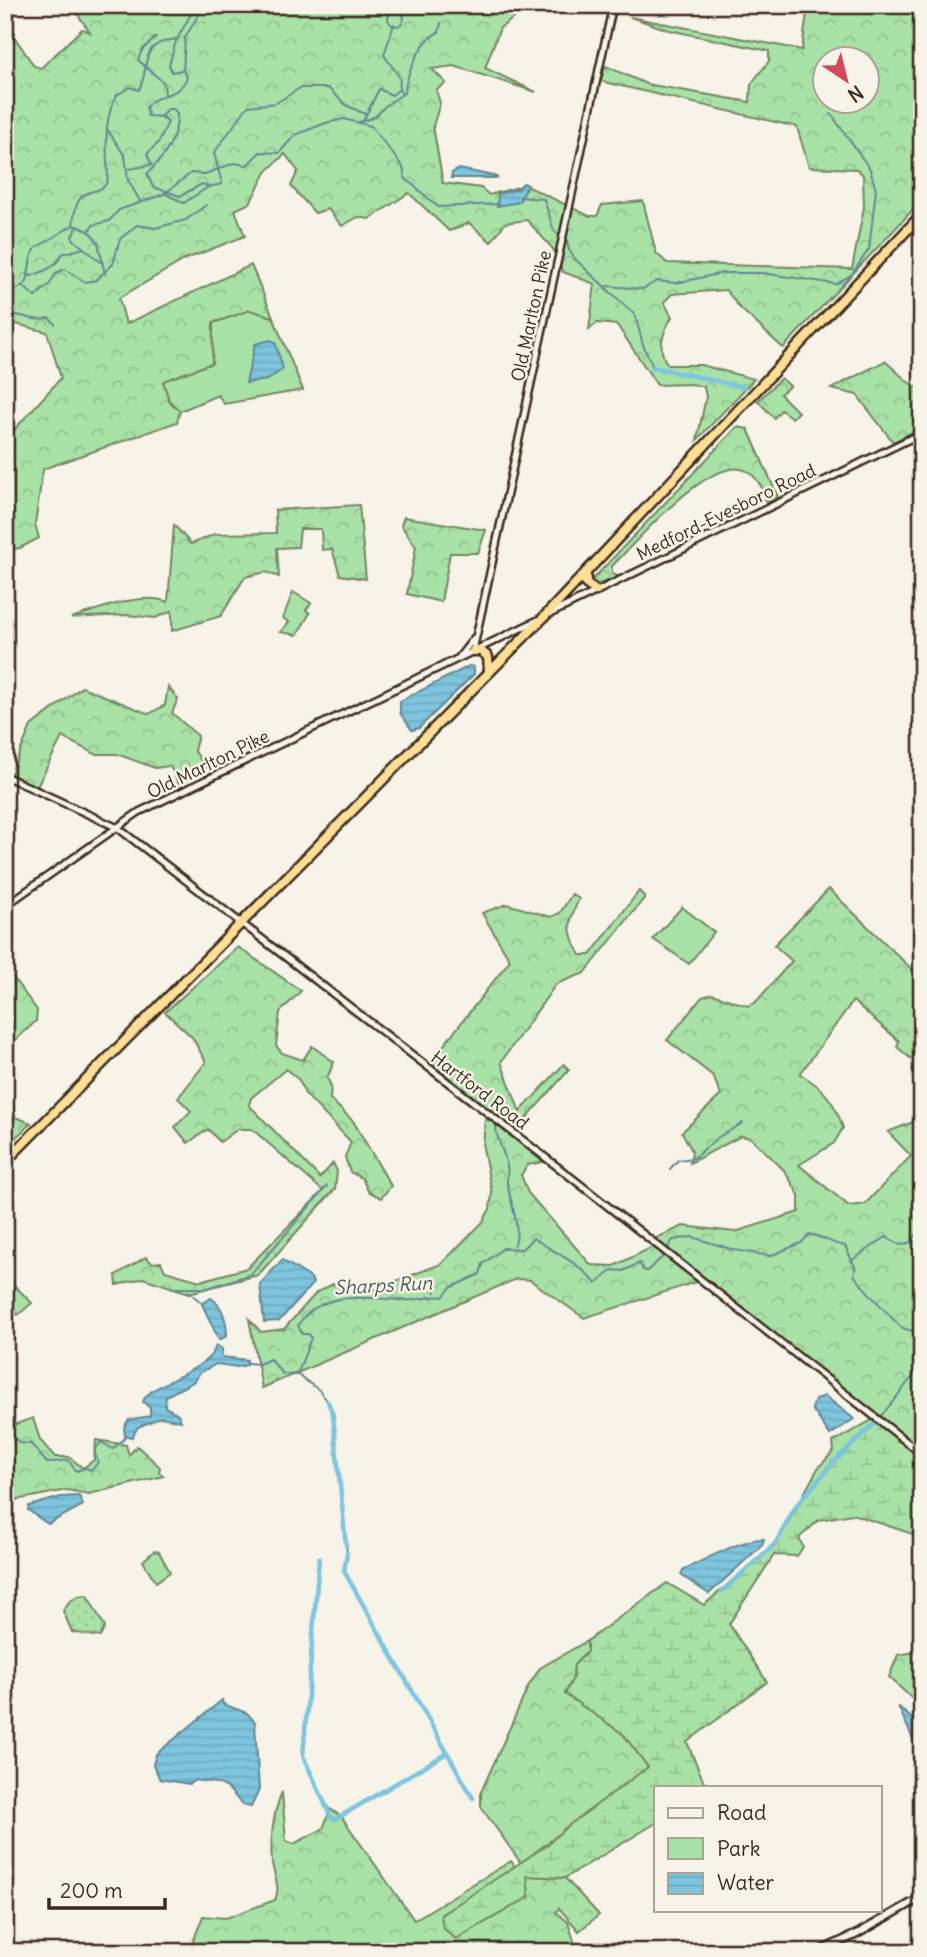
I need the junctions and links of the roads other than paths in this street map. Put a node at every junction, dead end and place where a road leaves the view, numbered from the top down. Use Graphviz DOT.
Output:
graph roads {
  1 [pos="613,5"];
  2 [pos="922,214"];
  3 [pos="922,433"];
  4 [pos="587,571"];
  5 [pos="596,591"];
  6 [pos="544,617"];
  7 [pos="476,632"];
  8 [pos="487,645"];
  9 [pos="473,651"];
  10 [pos="456,660"];
  11 [pos="487,675"];
  12 [pos="5,776"];
  13 [pos="115,826"];
  14 [pos="5,906"];
  15 [pos="241,924"];
  16 [pos="5,1162"];
  17 [pos="922,1454"];
  18 [pos="922,1897"];
  19 [pos="818,1952"];
  1 -- 7 [label="street, Old Marlton Pike"];
  2 -- 4 [label="highway"];
  3 -- 5 [label="street, Medford-Evesboro Road"];
  4 -- 5 [label="highway"];
  4 -- 6 [label="highway"];
  5 -- 6 [label="street, Medford-Evesboro Road"];
  6 -- 8 [label="street, Medford-Evesboro Road"];
  6 -- 11 [label="highway"];
  7 -- 8 [label="street"];
  7 -- 9 [label="street, Old Marlton Pike"];
  7 -- 10 [label="street"];
  8 -- 9 [label="street, Old Marlton Pike"];
  9 -- 10 [label="street, Old Marlton Pike"];
  9 -- 11 [label="highway"];
  10 -- 13 [label="street, Old Marlton Pike"];
  11 -- 15 [label="highway"];
  12 -- 13 [label="street, Hartford Road"];
  13 -- 14 [label="street, Old Marlton Pike"];
  13 -- 15 [label="street, Hartford Road"];
  15 -- 16 [label="highway"];
  15 -- 17 [label="street, Hartford Road"];
  18 -- 19 [label="main road"];
}
